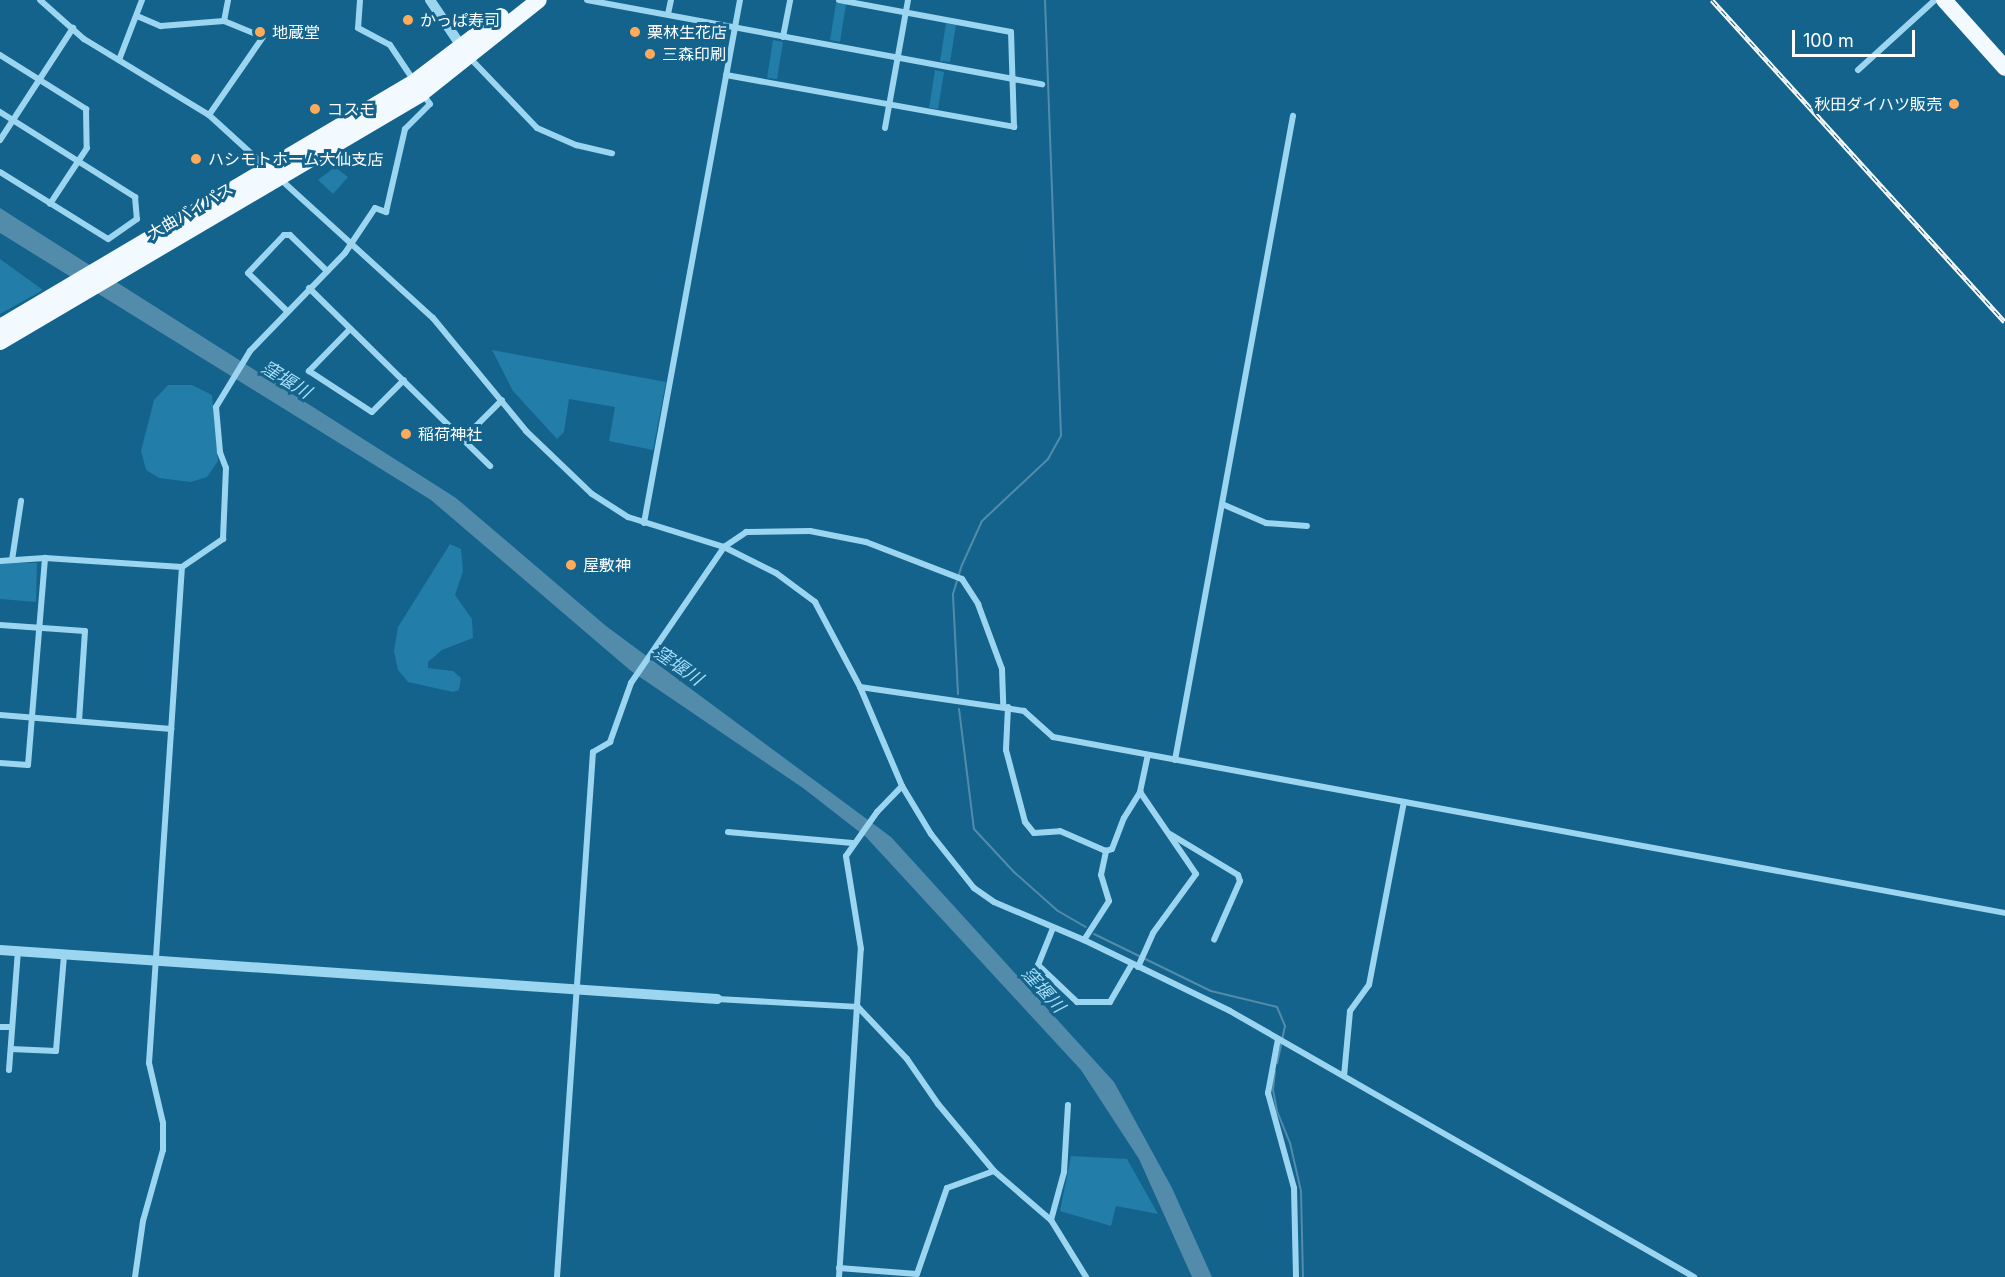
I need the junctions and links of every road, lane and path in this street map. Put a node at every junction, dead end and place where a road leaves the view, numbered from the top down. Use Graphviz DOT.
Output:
graph roads {
  1 [pos="39,0"];
  2 [pos="142,0"];
  3 [pos="228,0"];
  4 [pos="360,0"];
  5 [pos="430,0"];
  6 [pos="521,0"];
  7 [pos="539,0"];
  8 [pos="587,0"];
  9 [pos="671,0"];
  10 [pos="740,0"];
  11 [pos="790,0"];
  12 [pos="839,0"];
  13 [pos="908,0"];
  14 [pos="1935,0"];
  15 [pos="1944,0"];
  16 [pos="906,12"];
  17 [pos="668,14"];
  18 [pos="137,16"];
  19 [pos="224,21"];
  20 [pos="73,28"];
  21 [pos="735,28"];
  22 [pos="783,37"];
  23 [pos="465,52"];
  24 [pos="0,55"];
  25 [pos="898,57"];
  26 [pos="119,60"];
  27 [pos="2005,68"];
  28 [pos="1858,70"];
  29 [pos="726,75"];
  30 [pos="1013,78"];
  31 [pos="38,80"];
  32 [pos="1042,84"];
  33 [pos="418,87"];
  34 [pos="889,104"];
  35 [pos="0,112"];
  36 [pos="209,115"];
  37 [pos="1293,116"];
  38 [pos="13,120"];
  39 [pos="885,128"];
  40 [pos="0,140"];
  41 [pos="612,153"];
  42 [pos="78,161"];
  43 [pos="0,172"];
  44 [pos="274,174"];
  45 [pos="50,204"];
  46 [pos="352,242"];
  47 [pos="327,271"];
  48 [pos="309,288"];
  49 [pos="55,303"];
  50 [pos="287,311"];
  51 [pos="0,327"];
  52 [pos="350,329"];
  53 [pos="0,342"];
  54 [pos="404,380"];
  55 [pos="502,400"];
  56 [pos="463,439"];
  57 [pos="490,466"];
  58 [pos="21,501"];
  59 [pos="1222,504"];
  60 [pos="644,523"];
  61 [pos="1307,526"];
  62 [pos="724,547"];
  63 [pos="45,558"];
  64 [pos="12,560"];
  65 [pos="0,561"];
  66 [pos="182,567"];
  67 [pos="0,625"];
  68 [pos="39,628"];
  69 [pos="860,687"];
  70 [pos="1006,707"];
  71 [pos="0,715"];
  72 [pos="32,717"];
  73 [pos="79,721"];
  74 [pos="171,729"];
  75 [pos="1148,755"];
  76 [pos="1175,760"];
  77 [pos="0,763"];
  78 [pos="902,786"];
  79 [pos="1140,792"];
  80 [pos="1404,802"];
  81 [pos="728,832"];
  82 [pos="1169,834"];
  83 [pos="854,842"];
  84 [pos="1106,851"];
  85 [pos="2005,913"];
  86 [pos="1053,928"];
  87 [pos="1084,940"];
  88 [pos="1214,940"];
  89 [pos="0,950"];
  90 [pos="18,951"];
  91 [pos="64,955"];
  92 [pos="156,960"];
  93 [pos="1136,965"];
  94 [pos="576,989"];
  95 [pos="717,999"];
  96 [pos="858,1007"];
  97 [pos="0,1027"];
  98 [pos="12,1027"];
  99 [pos="1278,1039"];
  100 [pos="10,1049"];
  101 [pos="9,1070"];
  102 [pos="1344,1076"];
  103 [pos="1068,1105"];
  104 [pos="994,1171"];
  105 [pos="1051,1220"];
  106 [pos="839,1268"];
  107 [pos="135,1277"];
  108 [pos="557,1277"];
  109 [pos="838,1277"];
  110 [pos="1086,1277"];
  111 [pos="1296,1277"];
  112 [pos="1694,1277"];
  1 -- 20 [label="street"];
  2 -- 18 [label="street"];
  3 -- 19 [label="street"];
  4 -- 33 [label="street"];
  5 -- 23 [label="street"];
  6 -- 23 [label="highway, 大曲バイパス"];
  7 -- 23 [label="highway, 大曲バイパス"];
  8 -- 17 [label="street"];
  9 -- 17 [label="street"];
  10 -- 21 [label="street"];
  11 -- 22 [label="street"];
  12 -- 16 [label="street"];
  13 -- 16 [label="street"];
  14 -- 28 [label="street"];
  15 -- 27 [label="highway"];
  16 -- 25 [label="street"];
  16 -- 30 [label="street"];
  17 -- 21 [label="street"];
  18 -- 19 [label="street"];
  18 -- 26 [label="street"];
  19 -- 36 [label="street"];
  20 -- 26 [label="street"];
  20 -- 31 [label="street"];
  21 -- 22 [label="street"];
  21 -- 29 [label="street"];
  22 -- 25 [label="street"];
  23 -- 33 [label="highway, 大曲バイパス"];
  23 -- 41 [label="street"];
  24 -- 31 [label="street"];
  25 -- 30 [label="street"];
  25 -- 34 [label="street"];
  26 -- 36 [label="street"];
  29 -- 34 [label="street"];
  29 -- 60 [label="street"];
  30 -- 32 [label="street"];
  30 -- 34 [label="street"];
  31 -- 38 [label="street"];
  31 -- 42 [label="street"];
  33 -- 44 [label="highway, 大曲バイパス"];
  33 -- 46 [label="street"];
  34 -- 39 [label="street"];
  35 -- 38 [label="street"];
  36 -- 44 [label="street"];
  37 -- 59 [label="street"];
  38 -- 40 [label="street"];
  38 -- 42 [label="street"];
  42 -- 45 [label="street"];
  42 -- 45 [label="street"];
  43 -- 45 [label="street"];
  44 -- 46 [label="street"];
  44 -- 49 [label="highway, 大曲バイパス"];
  46 -- 47 [label="street"];
  46 -- 55 [label="street"];
  47 -- 48 [label="street"];
  47 -- 50 [label="street"];
  48 -- 50 [label="street"];
  48 -- 52 [label="street"];
  49 -- 51 [label="highway, 大曲バイパス"];
  49 -- 53 [label="highway, 大曲バイパス"];
  50 -- 66 [label="street"];
  52 -- 54 [label="street"];
  52 -- 54 [label="street"];
  54 -- 56 [label="street"];
  55 -- 56 [label="street"];
  55 -- 60 [label="street"];
  56 -- 57 [label="street"];
  58 -- 64 [label="street"];
  59 -- 61 [label="street"];
  59 -- 76 [label="street"];
  60 -- 62 [label="street"];
  62 -- 69 [label="street"];
  62 -- 70 [label="street"];
  62 -- 94 [label="street"];
  63 -- 64 [label="street"];
  63 -- 66 [label="street"];
  63 -- 68 [label="street"];
  64 -- 65 [label="street"];
  66 -- 74 [label="street"];
  67 -- 68 [label="street"];
  68 -- 72 [label="street"];
  68 -- 73 [label="street"];
  69 -- 70 [label="street"];
  69 -- 78 [label="street"];
  70 -- 75 [label="street"];
  70 -- 84 [label="street"];
  71 -- 72 [label="street"];
  72 -- 73 [label="street"];
  72 -- 77 [label="street"];
  73 -- 74 [label="street"];
  74 -- 92 [label="street"];
  75 -- 76 [label="street"];
  75 -- 79 [label="street"];
  76 -- 80 [label="street"];
  78 -- 83 [label="street"];
  78 -- 86 [label="street"];
  79 -- 82 [label="street"];
  79 -- 84 [label="street"];
  80 -- 85 [label="street"];
  80 -- 102 [label="street"];
  81 -- 83 [label="street"];
  82 -- 88 [label="street"];
  82 -- 93 [label="street"];
  83 -- 96 [label="street"];
  84 -- 87 [label="street"];
  86 -- 87 [label="street"];
  86 -- 93 [label="street"];
  87 -- 93 [label="street"];
  89 -- 90 [label="street"];
  90 -- 91 [label="street"];
  90 -- 98 [label="street"];
  91 -- 92 [label="street"];
  91 -- 100 [label="street"];
  92 -- 94 [label="street"];
  92 -- 107 [label="street"];
  93 -- 99 [label="street"];
  94 -- 95 [label="street"];
  94 -- 108 [label="street"];
  95 -- 96 [label="street"];
  96 -- 104 [label="street"];
  96 -- 106 [label="street"];
  97 -- 98 [label="street"];
  98 -- 100 [label="street"];
  99 -- 102 [label="street"];
  99 -- 111 [label="street"];
  100 -- 101 [label="street"];
  102 -- 112 [label="street"];
  103 -- 105 [label="street"];
  104 -- 105 [label="street"];
  104 -- 106 [label="street"];
  105 -- 110 [label="street"];
  106 -- 109 [label="street"];
}
